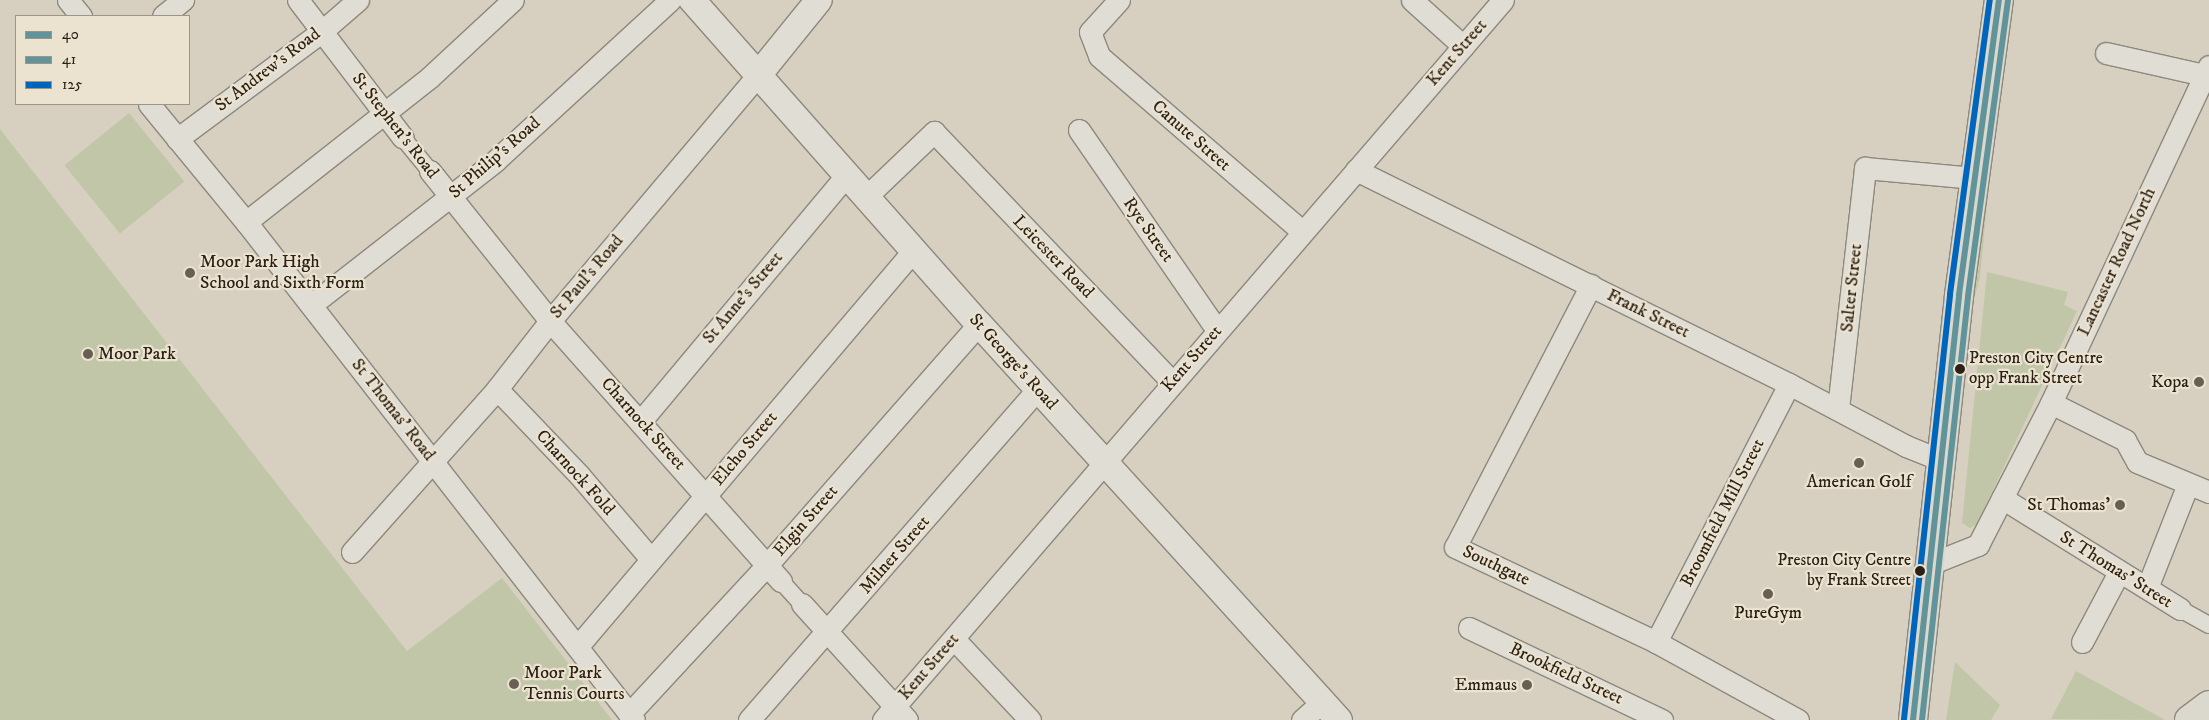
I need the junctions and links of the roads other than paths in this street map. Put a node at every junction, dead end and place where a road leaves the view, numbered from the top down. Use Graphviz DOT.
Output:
graph roads {
  1 [pos="68,0"];
  2 [pos="183,0"];
  3 [pos="298,0"];
  4 [pos="358,0"];
  5 [pos="513,0"];
  6 [pos="670,0"];
  7 [pos="692,0"];
  8 [pos="818,0"];
  9 [pos="1119,0"];
  10 [pos="1412,0"];
  11 [pos="1503,0"];
  12 [pos="1998,0"];
  13 [pos="80,15"];
  14 [pos="164,15"];
  15 [pos="322,32"];
  16 [pos="1463,46"];
  17 [pos="2106,53"];
  18 [pos="2208,72"];
  19 [pos="759,74"];
  20 [pos="150,105"];
  21 [pos="384,111"];
  22 [pos="1079,130"];
  23 [pos="403,138"];
  24 [pos="177,139"];
  25 [pos="1356,170"];
  26 [pos="430,171"];
  27 [pos="847,174"];
  28 [pos="1975,178"];
  29 [pos="867,196"];
  30 [pos="451,197"];
  31 [pos="246,222"];
  32 [pos="1302,232"];
  33 [pos="913,251"];
  34 [pos="1591,285"];
  35 [pos="311,305"];
  36 [pos="550,321"];
  37 [pos="979,324"];
  38 [pos="1217,330"];
  39 [pos="1172,382"];
  40 [pos="1789,384"];
  41 [pos="497,389"];
  42 [pos="1038,389"];
  43 [pos="2051,403"];
  44 [pos="1838,409"];
  45 [pos="640,422"];
  46 [pos="1940,460"];
  47 [pos="433,461"];
  48 [pos="1104,461"];
  49 [pos="2188,484"];
  50 [pos="2209,492"];
  51 [pos="706,494"];
  52 [pos="2002,498"];
  53 [pos="352,552"];
  54 [pos="650,558"];
  55 [pos="1930,564"];
  56 [pos="767,565"];
  57 [pos="2119,572"];
  58 [pos="781,581"];
  59 [pos="2148,588"];
  60 [pos="802,604"];
  61 [pos="2180,609"];
  62 [pos="2209,625"];
  63 [pos="1469,628"];
  64 [pos="829,632"];
  65 [pos="954,638"];
  66 [pos="1656,642"];
  67 [pos="2082,642"];
  68 [pos="578,646"];
  69 [pos="2209,705"];
  70 [pos="1330,711"];
  71 [pos="895,716"];
  72 [pos="632,717"];
  73 [pos="749,720"];
  74 [pos="1030,720"];
  75 [pos="1302,720"];
  76 [pos="1662,720"];
  77 [pos="1798,720"];
  78 [pos="1912,720"];
  79 [pos="2189,720"];
  1 -- 13 [label="street"];
  2 -- 14 [label="street"];
  3 -- 15 [label="street, St Stephen's Road"];
  4 -- 15 [label="street, St Andrew's Road"];
  5 -- 21 [label="street"];
  6 -- 30 [label="street, St Philip's Road"];
  7 -- 19 [label="street, St George's Road"];
  8 -- 19 [label="street, St Paul's Road"];
  9 -- 32 [label="street, Canute Street"];
  10 -- 16 [label="street"];
  11 -- 16 [label="street, Kent Street"];
  12 -- 28 [label="main road"];
  15 -- 21 [label="street, St Stephen's Road"];
  15 -- 24 [label="street, St Andrew's Road"];
  16 -- 25 [label="street, Kent Street"];
  17 -- 18 [label="street"];
  18 -- 43 [label="street, Lancaster Road North"];
  19 -- 27 [label="street, St George's Road"];
  19 -- 36 [label="street, St Paul's Road"];
  20 -- 24 [label="street, St Thomas' Road"];
  21 -- 23 [label="street, St Stephen's Road"];
  21 -- 31 [label="street"];
  22 -- 38 [label="street, Rye Street"];
  23 -- 26 [label="street, St Stephen's Road"];
  24 -- 31 [label="street, St Thomas' Road"];
  25 -- 32 [label="street, Kent Street"];
  25 -- 34 [label="street, Frank Street"];
  26 -- 30 [label="street, St Stephen's Road"];
  27 -- 29 [label="street, St George's Road"];
  27 -- 45 [label="street, St Anne's Street"];
  28 -- 44 [label="street, Salter Street"];
  28 -- 46 [label="main road"];
  29 -- 33 [label="street, St George's Road"];
  29 -- 39 [label="street, Leicester Road"];
  30 -- 35 [label="street, St Philip's Road"];
  30 -- 36 [label="street, St Stephen's Road"];
  31 -- 35 [label="street, St Thomas' Road"];
  32 -- 38 [label="street, Kent Street"];
  33 -- 37 [label="street, St George's Road"];
  33 -- 51 [label="street, Elcho Street"];
  34 -- 40 [label="street, Frank Street"];
  34 -- 66 [label="street, Southgate"];
  35 -- 47 [label="street, St Thomas' Road"];
  36 -- 41 [label="street, St Paul's Road"];
  36 -- 45 [label="street, Charnock Street"];
  37 -- 42 [label="street, St George's Road"];
  37 -- 56 [label="street, Elgin Street"];
  38 -- 39 [label="street, Kent Street"];
  39 -- 48 [label="street, Kent Street"];
  40 -- 44 [label="street, Frank Street"];
  40 -- 66 [label="street, Broomfield Mill Street"];
  41 -- 47 [label="street, St Paul's Road"];
  41 -- 54 [label="street, Charnock Fold"];
  42 -- 48 [label="street, St George's Road"];
  42 -- 64 [label="street, Milner Street"];
  43 -- 49 [label="street"];
  43 -- 52 [label="street, Lancaster Road North"];
  44 -- 46 [label="street, Frank Street"];
  45 -- 51 [label="street, Charnock Street"];
  46 -- 55 [label="main road"];
  47 -- 53 [label="street, St Paul's Road"];
  47 -- 68 [label="street, St Thomas' Road"];
  48 -- 65 [label="street, Kent Street"];
  48 -- 70 [label="street, St George's Road"];
  49 -- 50 [label="street"];
  49 -- 59 [label="street"];
  51 -- 54 [label="street, Elcho Street"];
  51 -- 56 [label="street, Charnock Street"];
  52 -- 55 [label="street, Lancaster Road North"];
  52 -- 57 [label="street, St Thomas' Street"];
  54 -- 68 [label="street, Elcho Street"];
  55 -- 78 [label="main road"];
  56 -- 58 [label="street, Charnock Street"];
  56 -- 72 [label="street, Elgin Street"];
  57 -- 59 [label="street, St Thomas' Street"];
  57 -- 67 [label="street"];
  58 -- 60 [label="street, Charnock Street"];
  59 -- 61 [label="street, St Thomas' Street"];
  60 -- 64 [label="street, Charnock Street"];
  61 -- 62 [label="street"];
  63 -- 76 [label="street, Brookfield Street"];
  64 -- 71 [label="street, Charnock Street"];
  64 -- 73 [label="street, Milner Street"];
  65 -- 71 [label="street, Kent Street"];
  65 -- 74 [label="street"];
  66 -- 77 [label="street, Southgate"];
  68 -- 72 [label="street, St Thomas' Road"];
  69 -- 79 [label="main road"];
  70 -- 75 [label="street"];
}
